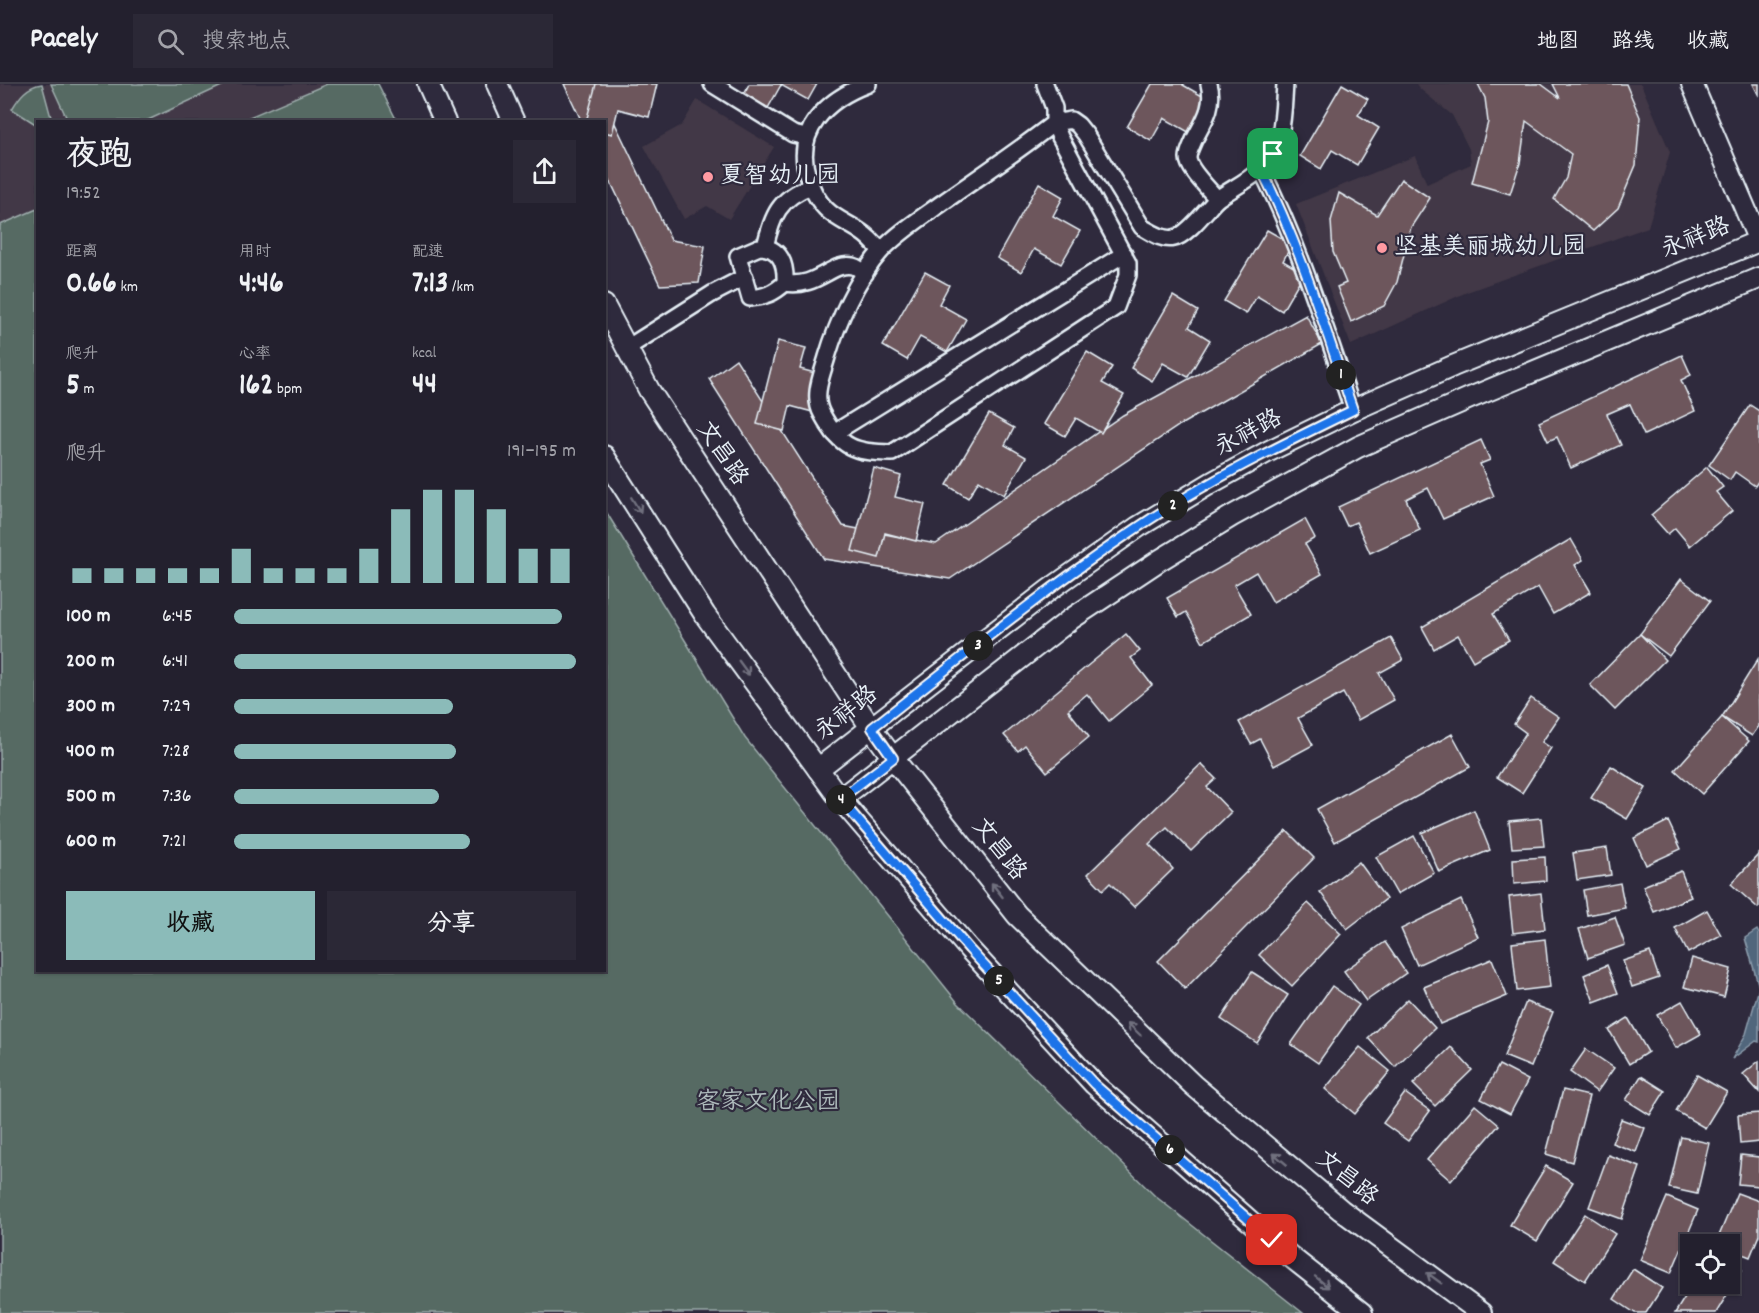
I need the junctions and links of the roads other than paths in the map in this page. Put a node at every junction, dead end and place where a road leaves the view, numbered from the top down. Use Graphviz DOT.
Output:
graph roads {
  1 [pos="428,84"];
  2 [pos="497,84"];
  3 [pos="712,84"];
  4 [pos="1045,84"];
  5 [pos="1209,84"];
  6 [pos="1285,84"];
  7 [pos="1692,84"];
  8 [pos="864,85"];
  9 [pos="444,120"];
  10 [pos="513,120"];
  11 [pos="1054,123"];
  12 [pos="806,137"];
  13 [pos="1261,169"];
  14 [pos="811,186"];
  15 [pos="1217,199"];
  16 [pos="1759,241"];
  17 [pos="765,247"];
  18 [pos="881,251"];
  19 [pos="1124,254"];
  20 [pos="865,274"];
  21 [pos="745,277"];
  22 [pos="1759,278"];
  23 [pos="785,283"];
  24 [pos="606,309"];
  25 [pos="627,348"];
  26 [pos="1353,410"];
  27 [pos="834,434"];
  28 [pos="606,459"];
  29 [pos="872,728"];
  30 [pos="893,758"];
  31 [pos="818,769"];
  32 [pos="840,799"];
  33 [pos="1362,1313"];
  34 [pos="1481,1313"];
  1 -- 9 [label="street"];
  2 -- 10 [label="street"];
  3 -- 12 [label="street"];
  4 -- 11 [label="street"];
  5 -- 15 [label="street"];
  6 -- 13 [label="street"];
  7 -- 16 [label="street"];
  8 -- 12 [label="street"];
  11 -- 15 [label="street"];
  11 -- 18 [label="street"];
  11 -- 19 [label="street"];
  12 -- 14 [label="street"];
  13 -- 15 [label="street"];
  13 -- 26 [label="street"];
  14 -- 17 [label="street"];
  14 -- 18 [label="street"];
  16 -- 26 [label="street, 永祥路"];
  17 -- 21 [label="street"];
  17 -- 23 [label="street"];
  18 -- 20 [label="street"];
  19 -- 27 [label="street"];
  19 -- 27 [label="street"];
  20 -- 23 [label="street"];
  20 -- 27 [label="street"];
  21 -- 23 [label="street"];
  21 -- 25 [label="street"];
  22 -- 30 [label="street"];
  24 -- 25 [label="street, 文昌路"];
  25 -- 29 [label="street, 文昌路"];
  26 -- 29 [label="street, 永祥路"];
  28 -- 31 [label="street, one-way"];
  29 -- 30 [label="street, 文昌路"];
  29 -- 31 [label="street, 永祥路"];
  30 -- 32 [label="street"];
  34 -- 30 [label="street, 文昌路, one-way"];
  31 -- 32 [label="street"];
  32 -- 33 [label="street, one-way"];
}
